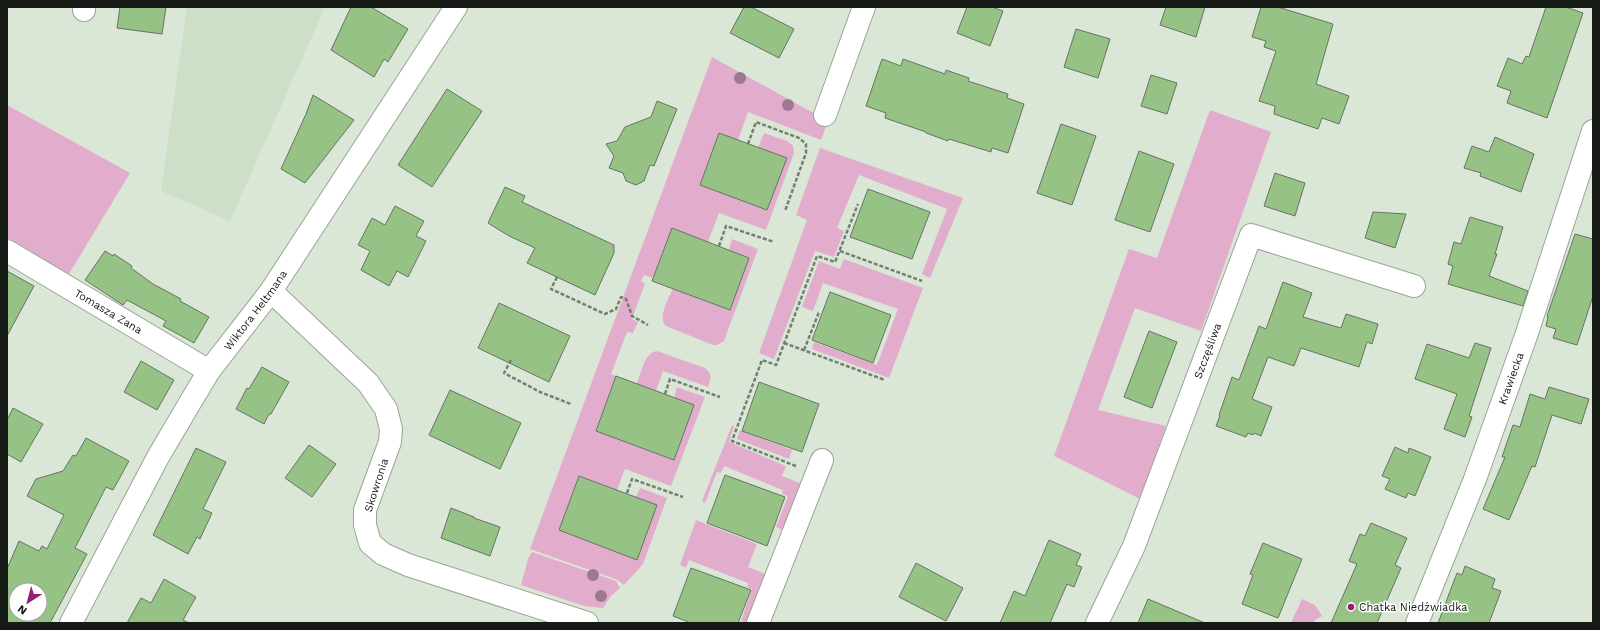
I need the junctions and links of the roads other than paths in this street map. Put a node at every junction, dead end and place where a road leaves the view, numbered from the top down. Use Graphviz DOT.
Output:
graph roads {
  1 [pos="456,7"];
  2 [pos="864,7"];
  3 [pos="825,115"];
  4 [pos="1593,131"];
  5 [pos="7,251"];
  6 [pos="1414,286"];
  7 [pos="271,291"];
  8 [pos="209,371"];
  9 [pos="820,467"];
  10 [pos="71,623"];
  11 [pos="587,623"];
  12 [pos="758,623"];
  13 [pos="1097,623"];
  14 [pos="1417,623"];
  1 -- 7 [label="street, Wiktora Heltmana"];
  2 -- 3 [label="street"];
  4 -- 14 [label="street, Krawiecka"];
  5 -- 8 [label="street, Tomasza Zana"];
  6 -- 13 [label="street, Szczęśliwa"];
  7 -- 8 [label="street, Wiktora Heltmana"];
  7 -- 11 [label="street, Skowronia"];
  8 -- 10 [label="street, Wiktora Heltmana"];
  9 -- 12 [label="street"];
}
